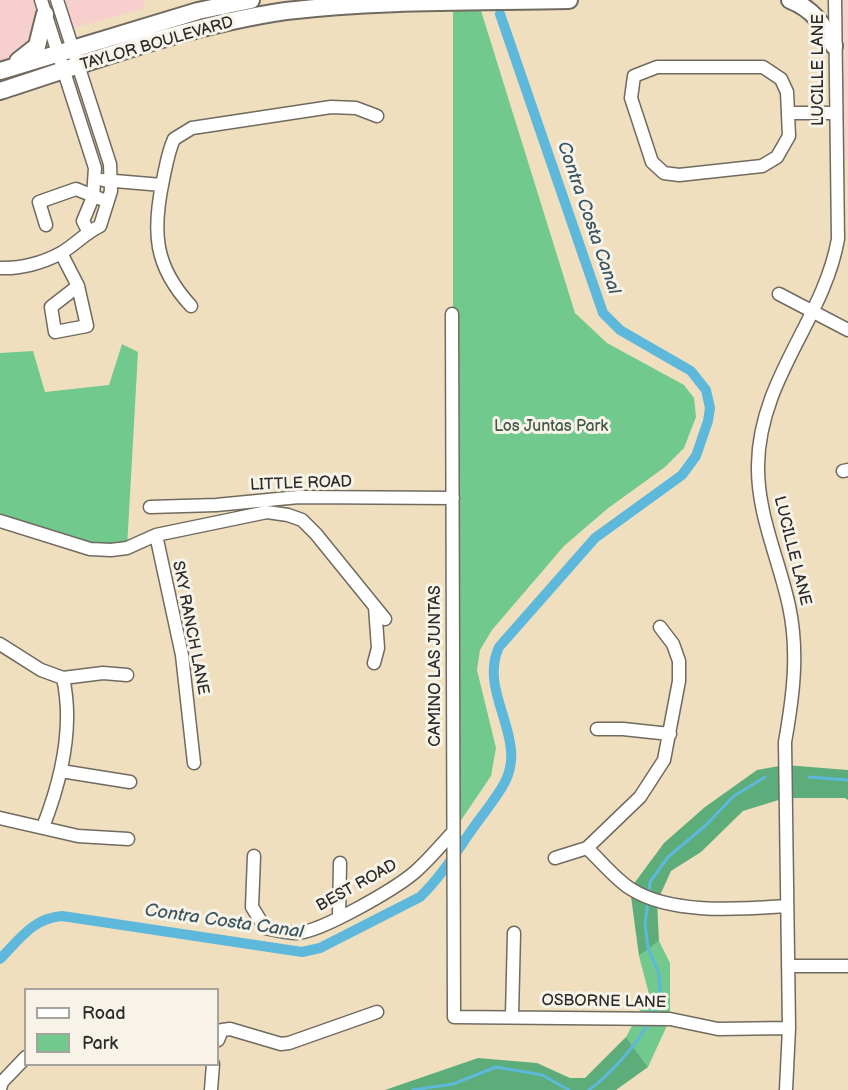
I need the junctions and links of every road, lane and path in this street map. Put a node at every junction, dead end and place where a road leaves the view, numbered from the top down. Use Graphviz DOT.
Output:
graph roads {
  1 [pos="57,0"];
  2 [pos="251,0"];
  3 [pos="569,0"];
  4 [pos="790,0"];
  5 [pos="835,0"];
  6 [pos="43,7"];
  7 [pos="834,46"];
  8 [pos="65,50"];
  9 [pos="72,68"];
  10 [pos="5,69"];
  11 [pos="0,91"];
  12 [pos="789,113"];
  13 [pos="835,113"];
  14 [pos="377,116"];
  15 [pos="94,180"];
  16 [pos="110,181"];
  17 [pos="162,186"];
  18 [pos="93,197"];
  19 [pos="108,202"];
  20 [pos="46,225"];
  21 [pos="88,231"];
  22 [pos="61,253"];
  23 [pos="0,268"];
  24 [pos="78,286"];
  25 [pos="779,294"];
  26 [pos="192,306"];
  27 [pos="811,311"];
  28 [pos="452,314"];
  29 [pos="848,330"];
  30 [pos="453,498"];
  31 [pos="150,507"];
  32 [pos="0,521"];
  33 [pos="156,535"];
  34 [pos="375,606"];
  35 [pos="385,619"];
  36 [pos="660,627"];
  37 [pos="0,644"];
  38 [pos="374,663"];
  39 [pos="127,675"];
  40 [pos="63,678"];
  41 [pos="597,729"];
  42 [pos="670,734"];
  43 [pos="194,764"];
  44 [pos="61,771"];
  45 [pos="130,782"];
  46 [pos="0,818"];
  47 [pos="43,827"];
  48 [pos="453,836"];
  49 [pos="129,839"];
  50 [pos="587,848"];
  51 [pos="254,856"];
  52 [pos="555,858"];
  53 [pos="340,863"];
  54 [pos="786,906"];
  55 [pos="339,917"];
  56 [pos="513,933"];
  57 [pos="788,966"];
  58 [pos="848,966"];
  59 [pos="376,1012"];
  60 [pos="512,1016"];
  61 [pos="454,1017"];
  62 [pos="789,1028"];
  63 [pos="219,1038"];
  64 [pos="24,1059"];
  65 [pos="213,1066"];
  66 [pos="211,1088"];
  67 [pos="0,1089"];
  68 [pos="786,1090"];
  1 -- 8 [label="street"];
  2 -- 8 [label="main road, TAYLOR BOULEVARD"];
  3 -- 9 [label="main road, TAYLOR BOULEVARD"];
  4 -- 7 [label="main road"];
  5 -- 7 [label="street, LUCILLE LANE"];
  6 -- 8 [label="street"];
  6 -- 10 [label="main road"];
  7 -- 13 [label="street, LUCILLE LANE"];
  8 -- 9 [label="street"];
  8 -- 10 [label="main road, TAYLOR BOULEVARD"];
  9 -- 11 [label="main road, TAYLOR BOULEVARD"];
  9 -- 15 [label="street"];
  9 -- 16 [label="street"];
  12 -- 12 [label="street"];
  12 -- 13 [label="street"];
  13 -- 27 [label="street, LUCILLE LANE"];
  14 -- 17 [label="street"];
  15 -- 16 [label="street"];
  15 -- 18 [label="street"];
  16 -- 17 [label="street"];
  16 -- 19 [label="street"];
  17 -- 26 [label="street"];
  18 -- 19 [label="street"];
  18 -- 20 [label="street"];
  18 -- 21 [label="street"];
  19 -- 21 [label="street"];
  21 -- 22 [label="street"];
  22 -- 23 [label="street"];
  22 -- 24 [label="street"];
  24 -- 24 [label="street"];
  25 -- 27 [label="street"];
  27 -- 29 [label="street"];
  27 -- 54 [label="street, LUCILLE LANE"];
  28 -- 30 [label="street, CAMINO LAS JUNTAS"];
  30 -- 31 [label="street, LITTLE ROAD"];
  30 -- 48 [label="street, CAMINO LAS JUNTAS"];
  32 -- 33 [label="street"];
  33 -- 34 [label="street"];
  33 -- 43 [label="street, SKY RANCH LANE"];
  34 -- 35 [label="street"];
  34 -- 38 [label="street"];
  36 -- 42 [label="street"];
  37 -- 40 [label="street"];
  39 -- 40 [label="street"];
  40 -- 44 [label="street"];
  41 -- 42 [label="street"];
  42 -- 50 [label="street"];
  44 -- 45 [label="street"];
  44 -- 47 [label="street"];
  46 -- 47 [label="street"];
  47 -- 49 [label="street"];
  48 -- 55 [label="street, BEST ROAD"];
  48 -- 61 [label="street, CAMINO LAS JUNTAS"];
  50 -- 52 [label="street"];
  50 -- 54 [label="street"];
  51 -- 55 [label="street, BEST ROAD"];
  53 -- 55 [label="street"];
  54 -- 57 [label="street, LUCILLE LANE"];
  56 -- 60 [label="street"];
  57 -- 58 [label="street"];
  57 -- 62 [label="street, LUCILLE LANE"];
  59 -- 63 [label="street"];
  60 -- 61 [label="street, OSBORNE LANE"];
  60 -- 62 [label="street, OSBORNE LANE"];
  62 -- 68 [label="street, LUCILLE LANE"];
  64 -- 67 [label="street"];
  65 -- 66 [label="street"];
}
